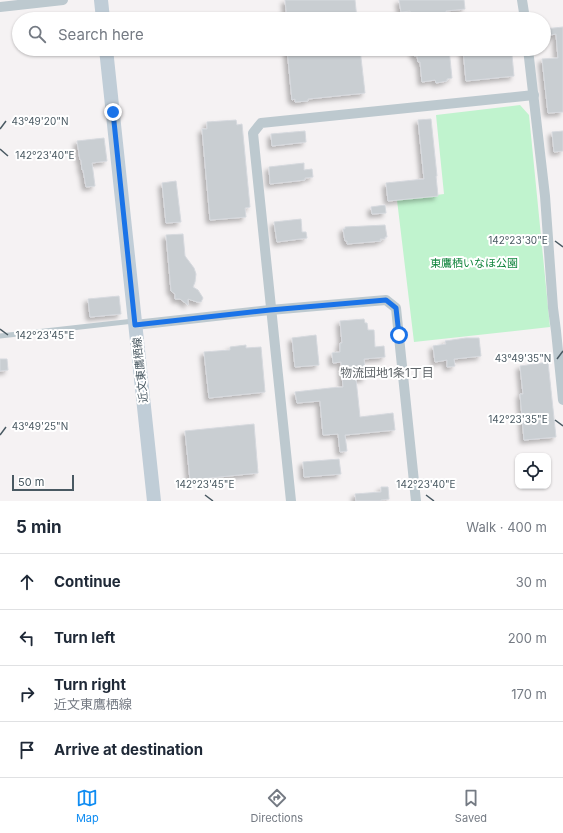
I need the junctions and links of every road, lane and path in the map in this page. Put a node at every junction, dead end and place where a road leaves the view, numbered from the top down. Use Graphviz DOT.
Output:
graph roads {
  1 [pos="63,0"];
  2 [pos="101,0"];
  3 [pos="522,0"];
  4 [pos="27,2"];
  5 [pos="0,6"];
  6 [pos="102,12"];
  7 [pos="524,12"];
  8 [pos="107,56"];
  9 [pos="529,56"];
  10 [pos="534,95"];
  11 [pos="270,310"];
  12 [pos="135,323"];
  13 [pos="559,330"];
  14 [pos="0,336"];
  15 [pos="563,400"];
  16 [pos="154,501"];
  17 [pos="291,501"];
  18 [pos="416,501"];
  1 -- 4 [label="street"];
  2 -- 6 [label="street"];
  3 -- 7 [label="street"];
  4 -- 5 [label="street"];
  8 -- 12 [label="street, 近文東鷹栖線"];
  9 -- 10 [label="street"];
  10 -- 11 [label="street"];
  10 -- 13 [label="street"];
  11 -- 12 [label="street"];
  11 -- 17 [label="street"];
  11 -- 18 [label="street"];
  12 -- 14 [label="lane"];
  12 -- 16 [label="street, 近文東鷹栖線"];
  13 -- 15 [label="street"];
}
